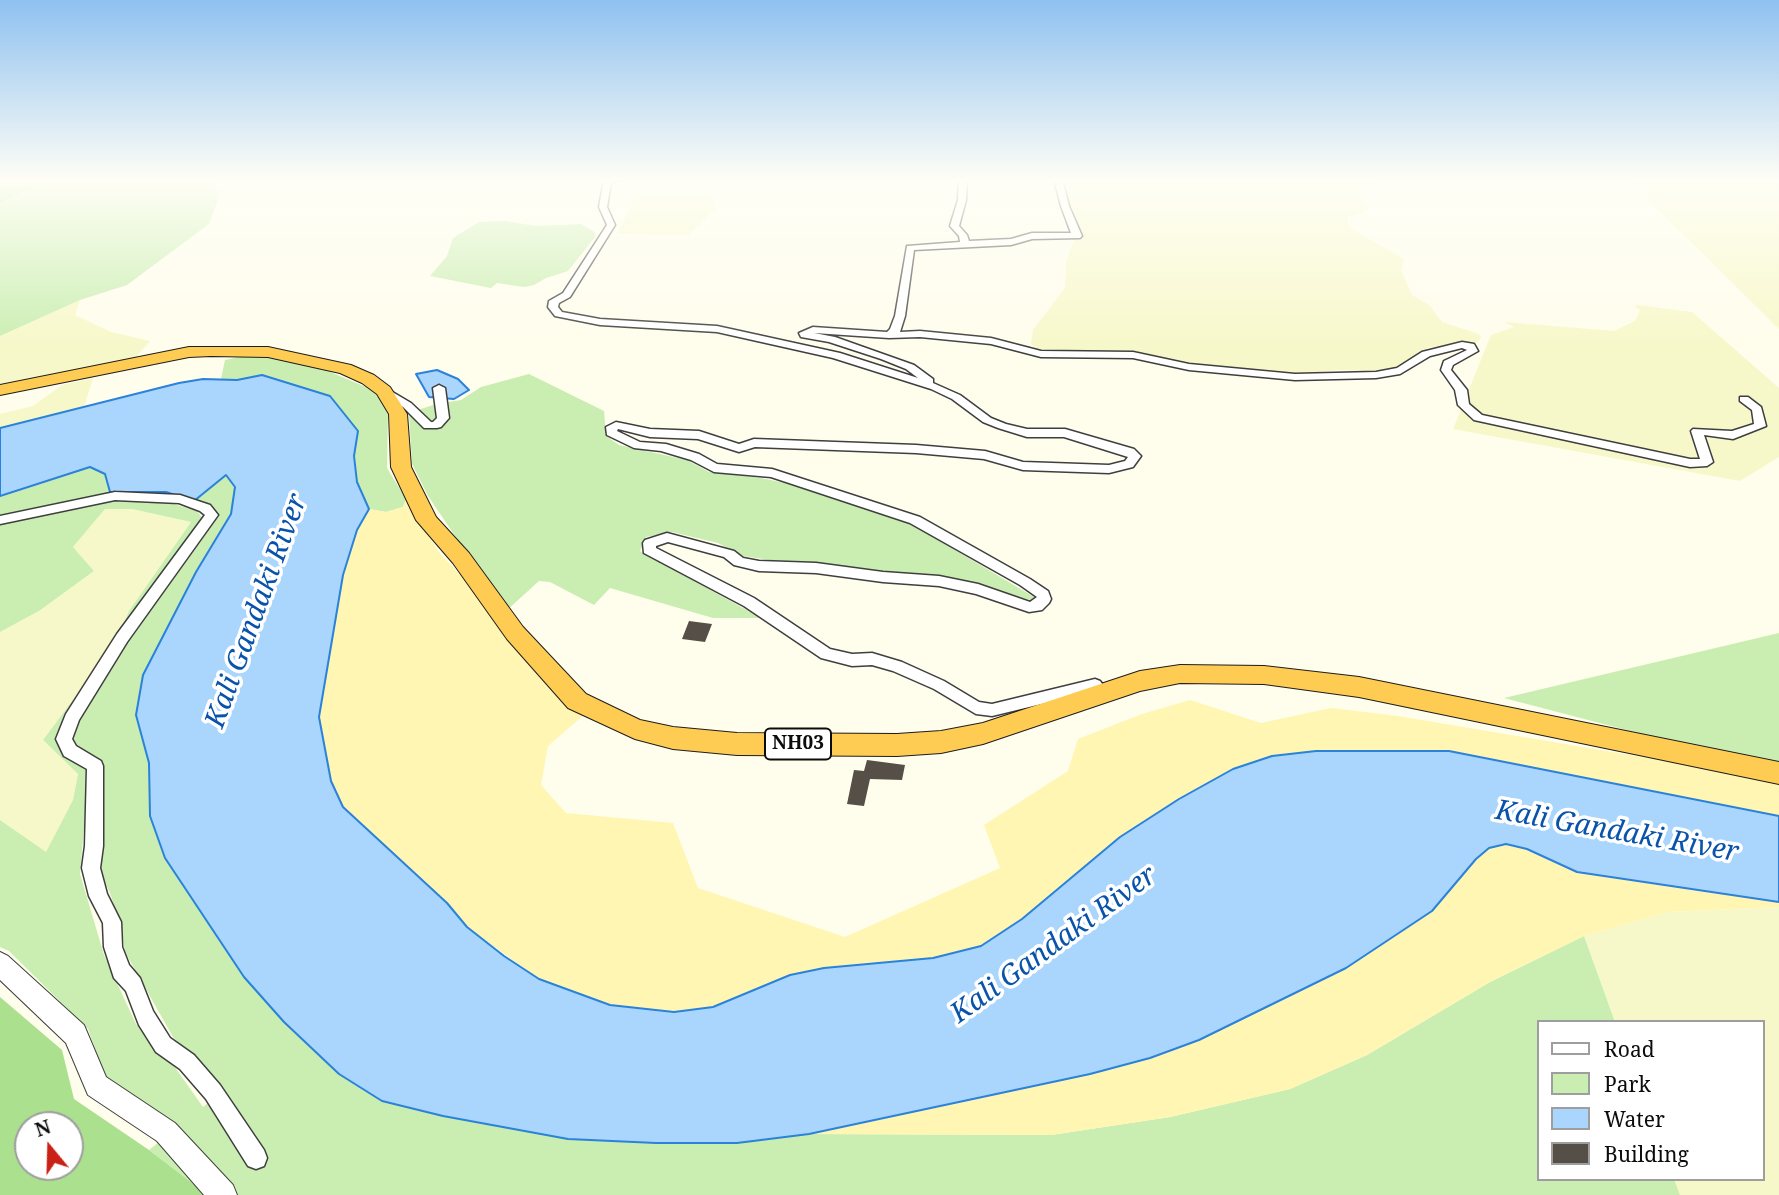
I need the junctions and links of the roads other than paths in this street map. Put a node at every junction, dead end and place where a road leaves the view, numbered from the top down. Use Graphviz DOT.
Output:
graph roads {
  1 [pos="605,235"];
  2 [pos="963,235"];
  3 [pos="1077,235"];
  4 [pos="965,244"];
  5 [pos="889,335"];
  6 [pos="935,387"];
  7 [pos="439,388"];
  8 [pos="0,390"];
  9 [pos="384,391"];
  10 [pos="1744,400"];
  11 [pos="0,520"];
  12 [pos="1100,692"];
  13 [pos="1779,773"];
  14 [pos="0,964"];
  15 [pos="256,1158"];
  16 [pos="223,1195"];
  1 -- 6 [label="street"];
  2 -- 4 [label="street"];
  3 -- 4 [label="street"];
  4 -- 5 [label="street"];
  5 -- 6 [label="street"];
  5 -- 10 [label="street"];
  6 -- 12 [label="street"];
  7 -- 9 [label="street"];
  8 -- 9 [label="highway"];
  9 -- 12 [label="highway, NH03"];
  11 -- 15 [label="street"];
  12 -- 13 [label="highway, NH03"];
  14 -- 16 [label="street"];
}
